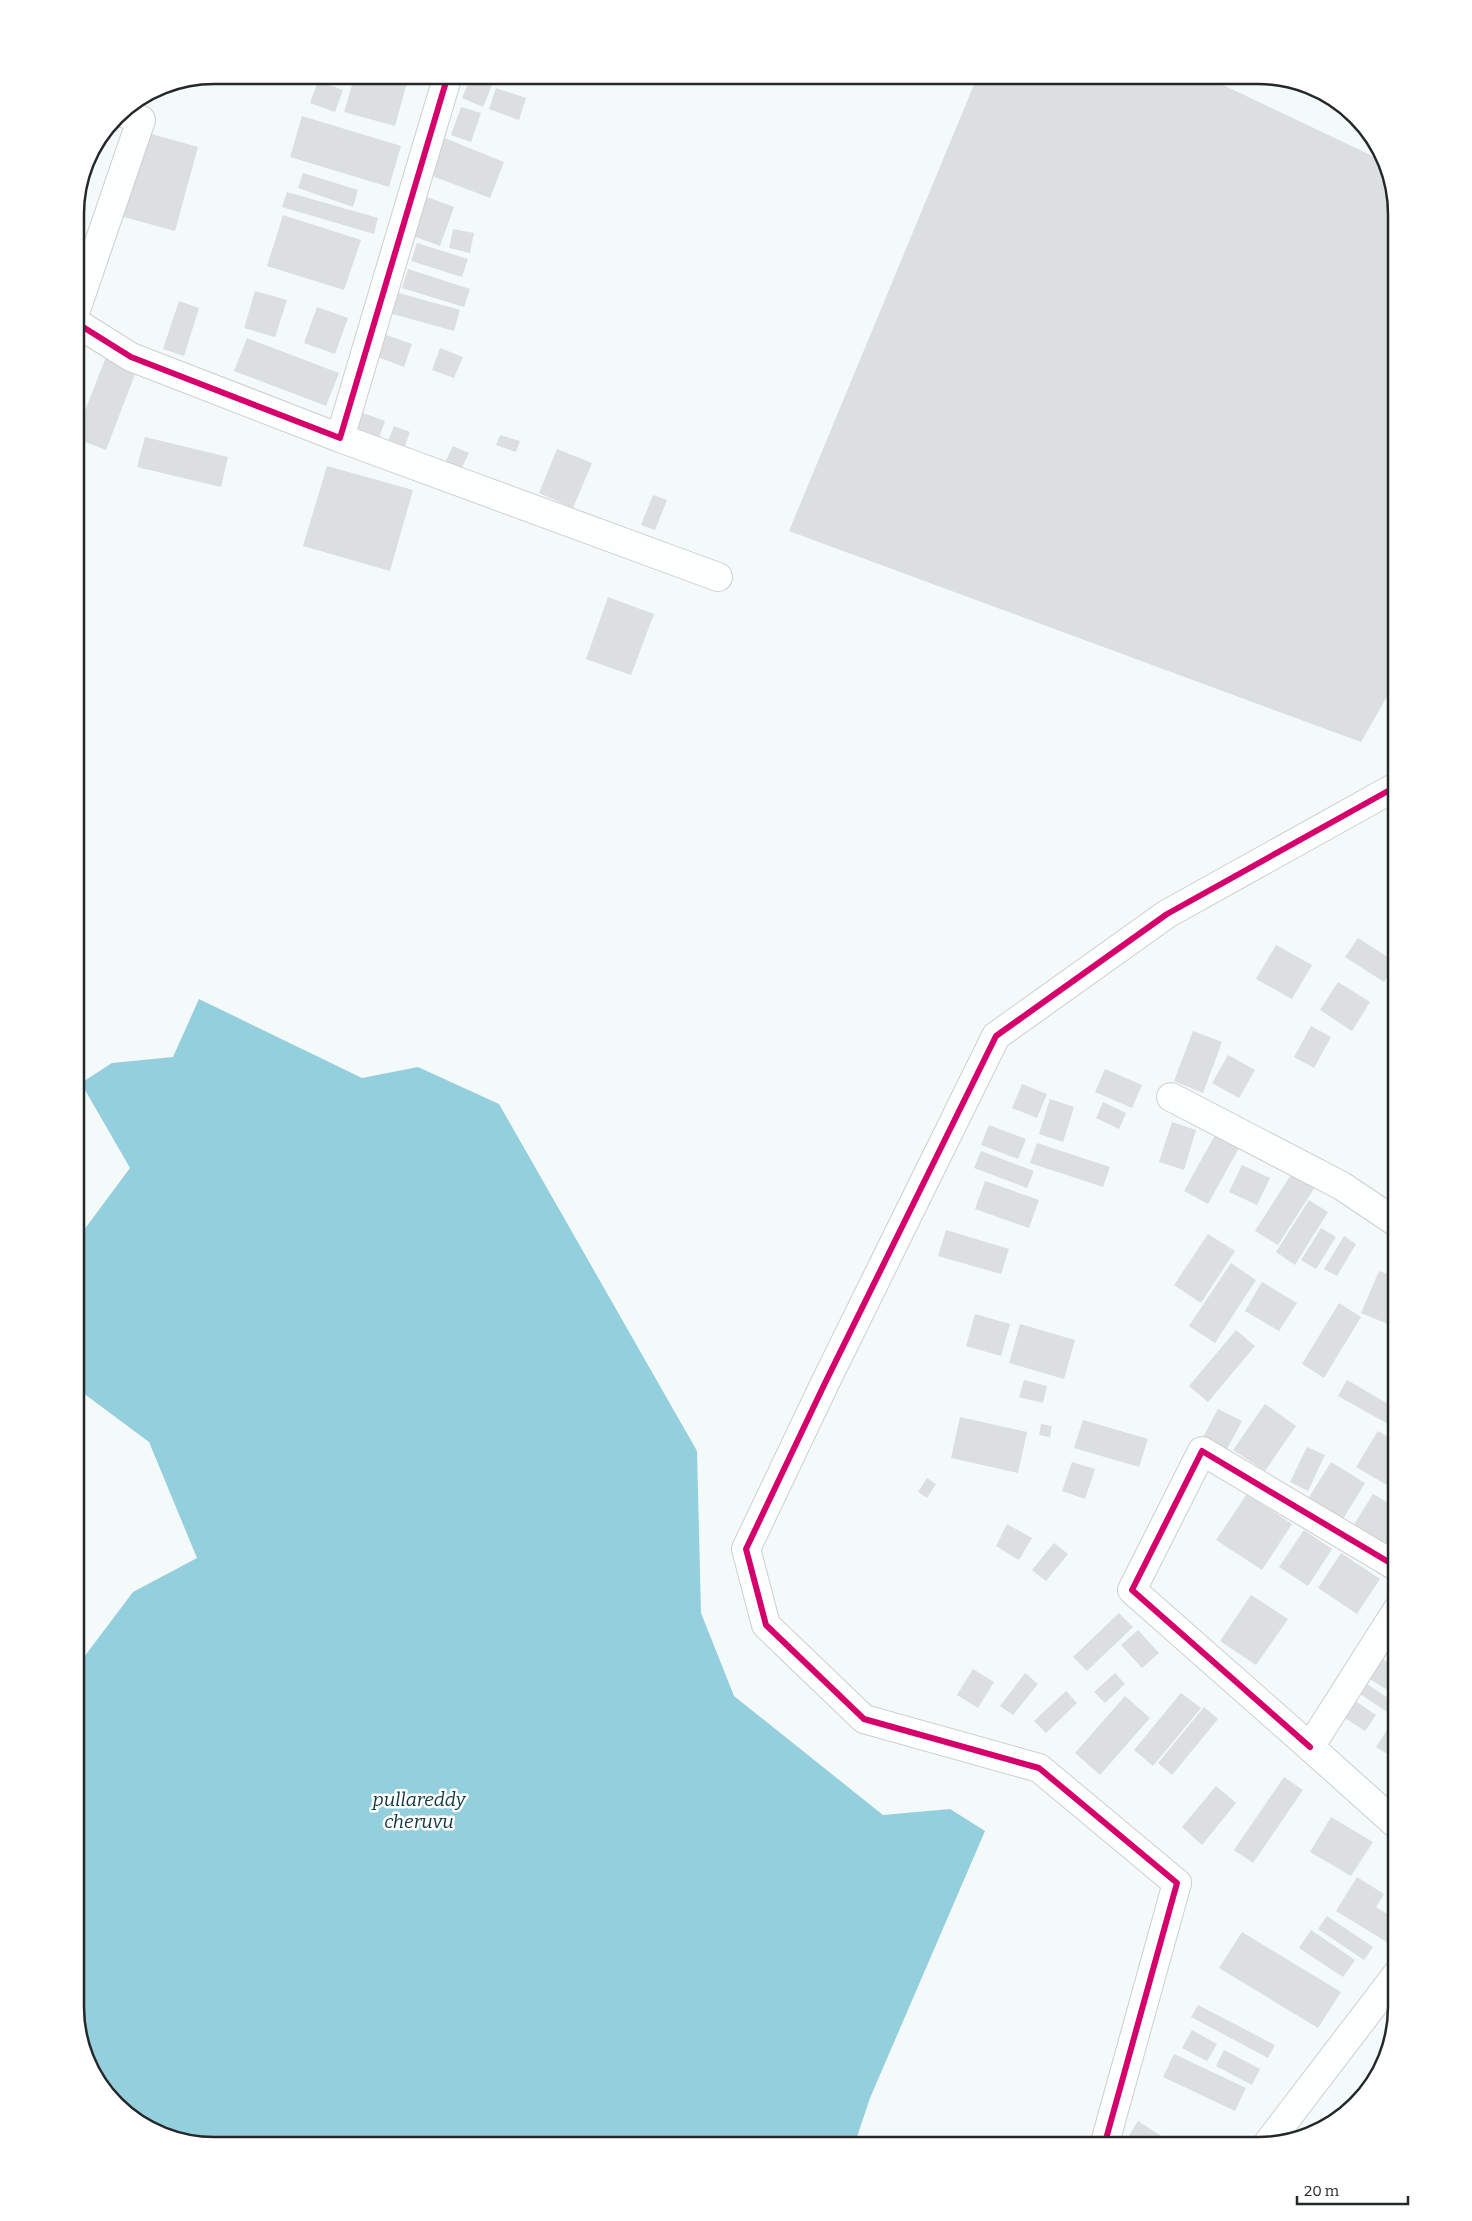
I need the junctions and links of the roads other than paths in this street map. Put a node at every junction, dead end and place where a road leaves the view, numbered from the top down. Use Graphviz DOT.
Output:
graph roads {
  1 [pos="445,84"];
  2 [pos="129,115"];
  3 [pos="84,286"];
  4 [pos="84,328"];
  5 [pos="340,438"];
  6 [pos="718,577"];
  7 [pos="1388,791"];
  8 [pos="1170,1097"];
  9 [pos="1388,1217"];
  10 [pos="1388,1562"];
  11 [pos="1388,1624"];
  12 [pos="1310,1747"];
  13 [pos="1388,1817"];
  14 [pos="1388,1986"];
  15 [pos="1273,2136"];
  16 [pos="1106,2137"];
  1 -- 5 [label="street"];
  2 -- 3 [label="street"];
  4 -- 5 [label="street"];
  5 -- 6 [label="street"];
  7 -- 16 [label="street"];
  8 -- 9 [label="street"];
  10 -- 12 [label="street"];
  11 -- 12 [label="street"];
  12 -- 13 [label="street"];
  14 -- 15 [label="street"];
}
